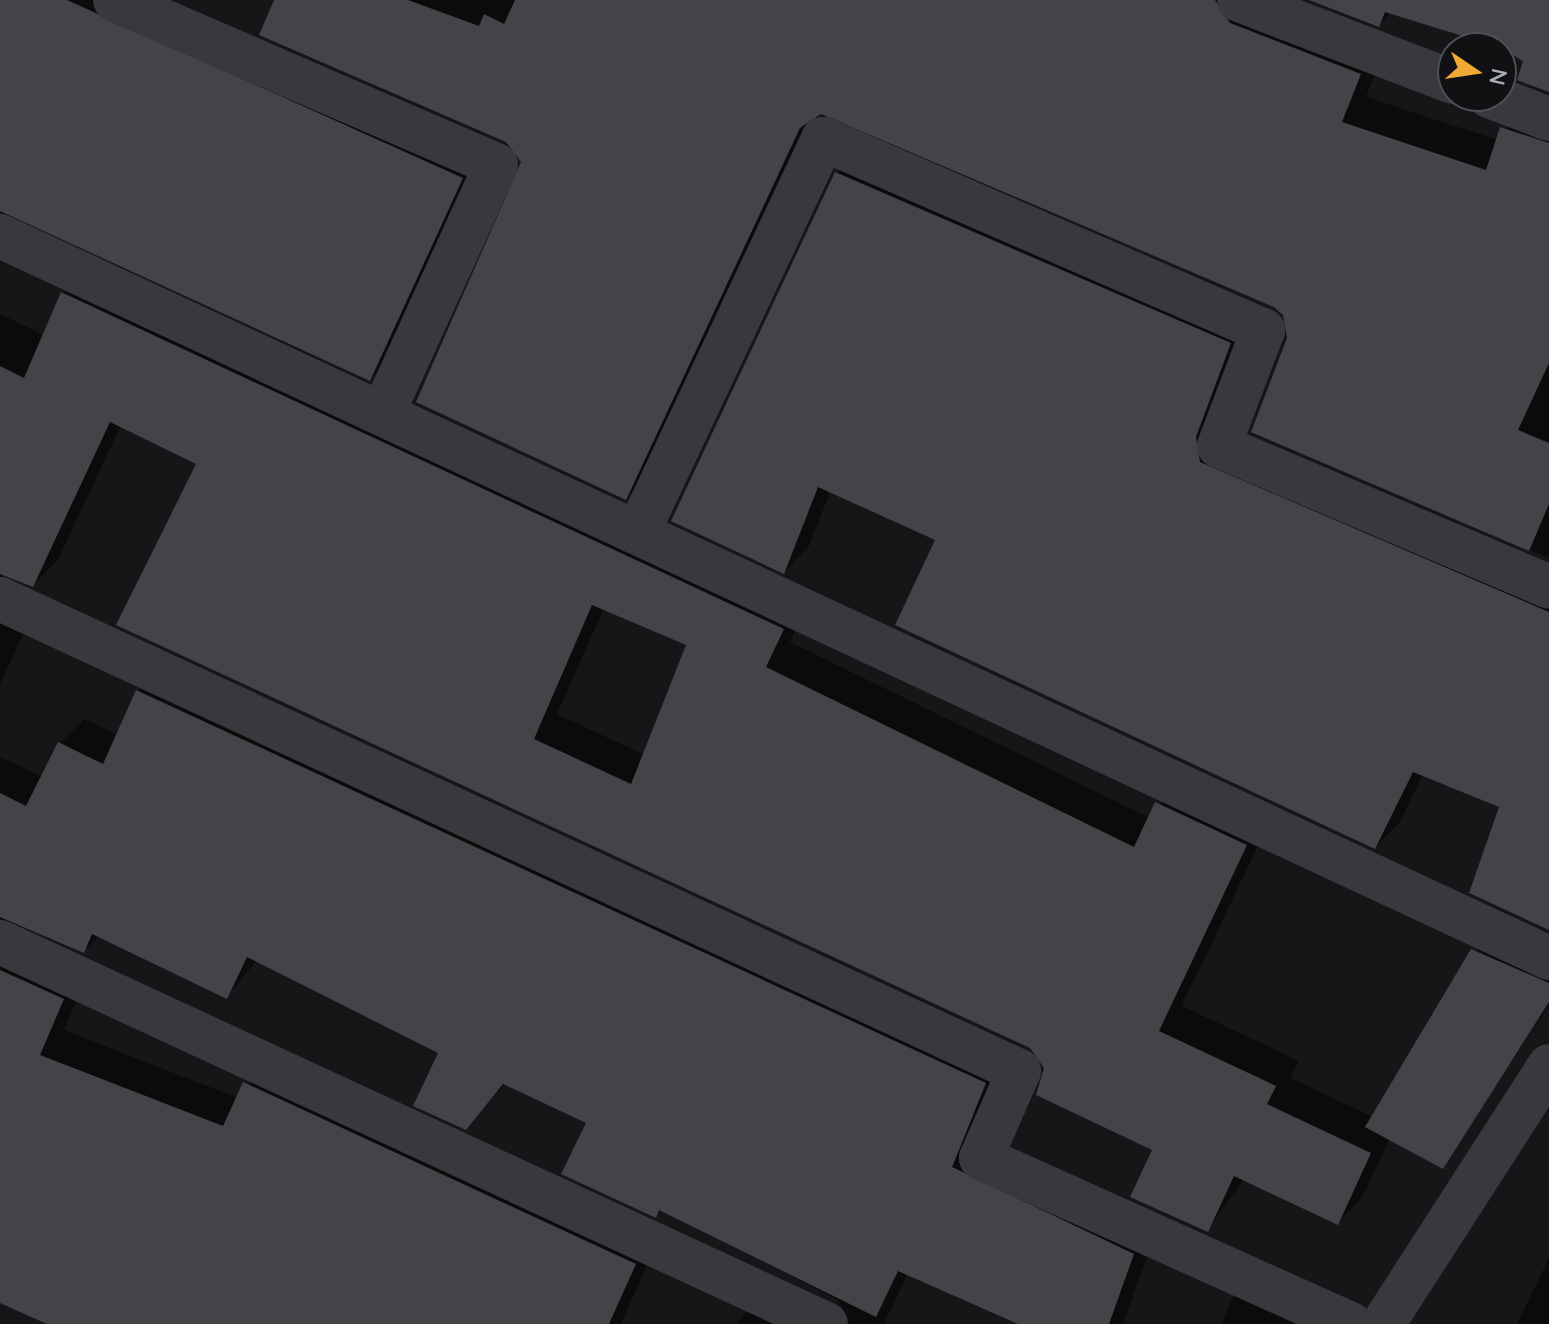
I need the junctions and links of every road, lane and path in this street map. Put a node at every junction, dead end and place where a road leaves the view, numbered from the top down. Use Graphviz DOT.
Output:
graph roads {
  1 [pos="115,0"];
  2 [pos="1239,0"];
  3 [pos="1437,76"];
  4 [pos="1517,107"];
  5 [pos="1549,119"];
  6 [pos="0,236"];
  7 [pos="385,409"];
  8 [pos="640,528"];
  9 [pos="1549,587"];
  10 [pos="0,599"];
  11 [pos="0,942"];
  12 [pos="1549,958"];
  13 [pos="1549,1066"];
  14 [pos="826,1324"];
  15 [pos="1351,1324"];
  16 [pos="1383,1324"];
  1 -- 7 [label="street"];
  2 -- 3 [label="street"];
  4 -- 5 [label="street"];
  6 -- 7 [label="street"];
  7 -- 8 [label="street"];
  8 -- 9 [label="street"];
  8 -- 12 [label="street"];
  10 -- 15 [label="street"];
  11 -- 14 [label="street"];
  13 -- 16 [label="street"];
}
